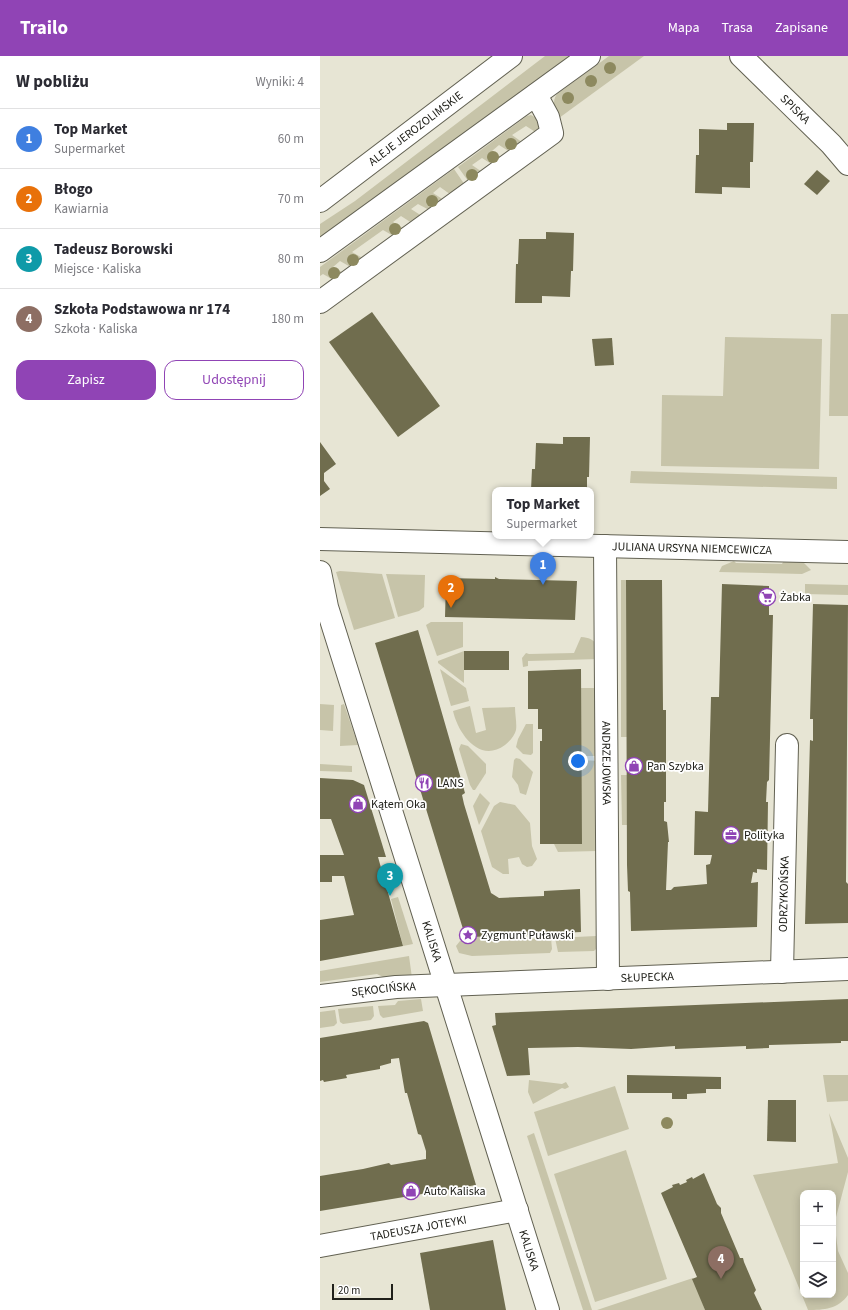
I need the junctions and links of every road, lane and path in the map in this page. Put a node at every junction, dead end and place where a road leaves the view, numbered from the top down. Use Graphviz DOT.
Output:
graph roads {
  1 [pos="511,56"];
  2 [pos="589,56"];
  3 [pos="741,56"];
  4 [pos="536,95"];
  5 [pos="848,164"];
  6 [pos="320,201"];
  7 [pos="320,251"];
  8 [pos="320,302"];
  9 [pos="323,544"];
  10 [pos="605,546"];
  11 [pos="848,552"];
  12 [pos="320,572"];
  13 [pos="787,745"];
  14 [pos="848,969"];
  15 [pos="782,972"];
  16 [pos="608,979"];
  17 [pos="446,986"];
  18 [pos="320,996"];
  19 [pos="517,1210"];
  20 [pos="320,1246"];
  21 [pos="548,1310"];
  1 -- 6 [label="street, ALEJE JEROZOLIMSKIE"];
  2 -- 4 [label="street"];
  3 -- 5 [label="street, SPISKA"];
  4 -- 7 [label="street"];
  4 -- 8 [label="street"];
  9 -- 10 [label="street, JULIANA URSYNA NIEMCEWICZA"];
  10 -- 11 [label="street, JULIANA URSYNA NIEMCEWICZA"];
  10 -- 16 [label="street, ANDRZEJOWSKA"];
  12 -- 17 [label="street, KALISKA"];
  13 -- 15 [label="street, ODRZYKOŃSKA"];
  14 -- 15 [label="street, SŁUPECKA"];
  15 -- 16 [label="street, SŁUPECKA"];
  16 -- 17 [label="street, SŁUPECKA"];
  17 -- 18 [label="street, SĘKOCIŃSKA"];
  17 -- 19 [label="street, KALISKA"];
  19 -- 20 [label="street, TADEUSZA JOTEYKI"];
  19 -- 21 [label="street, KALISKA"];
}
